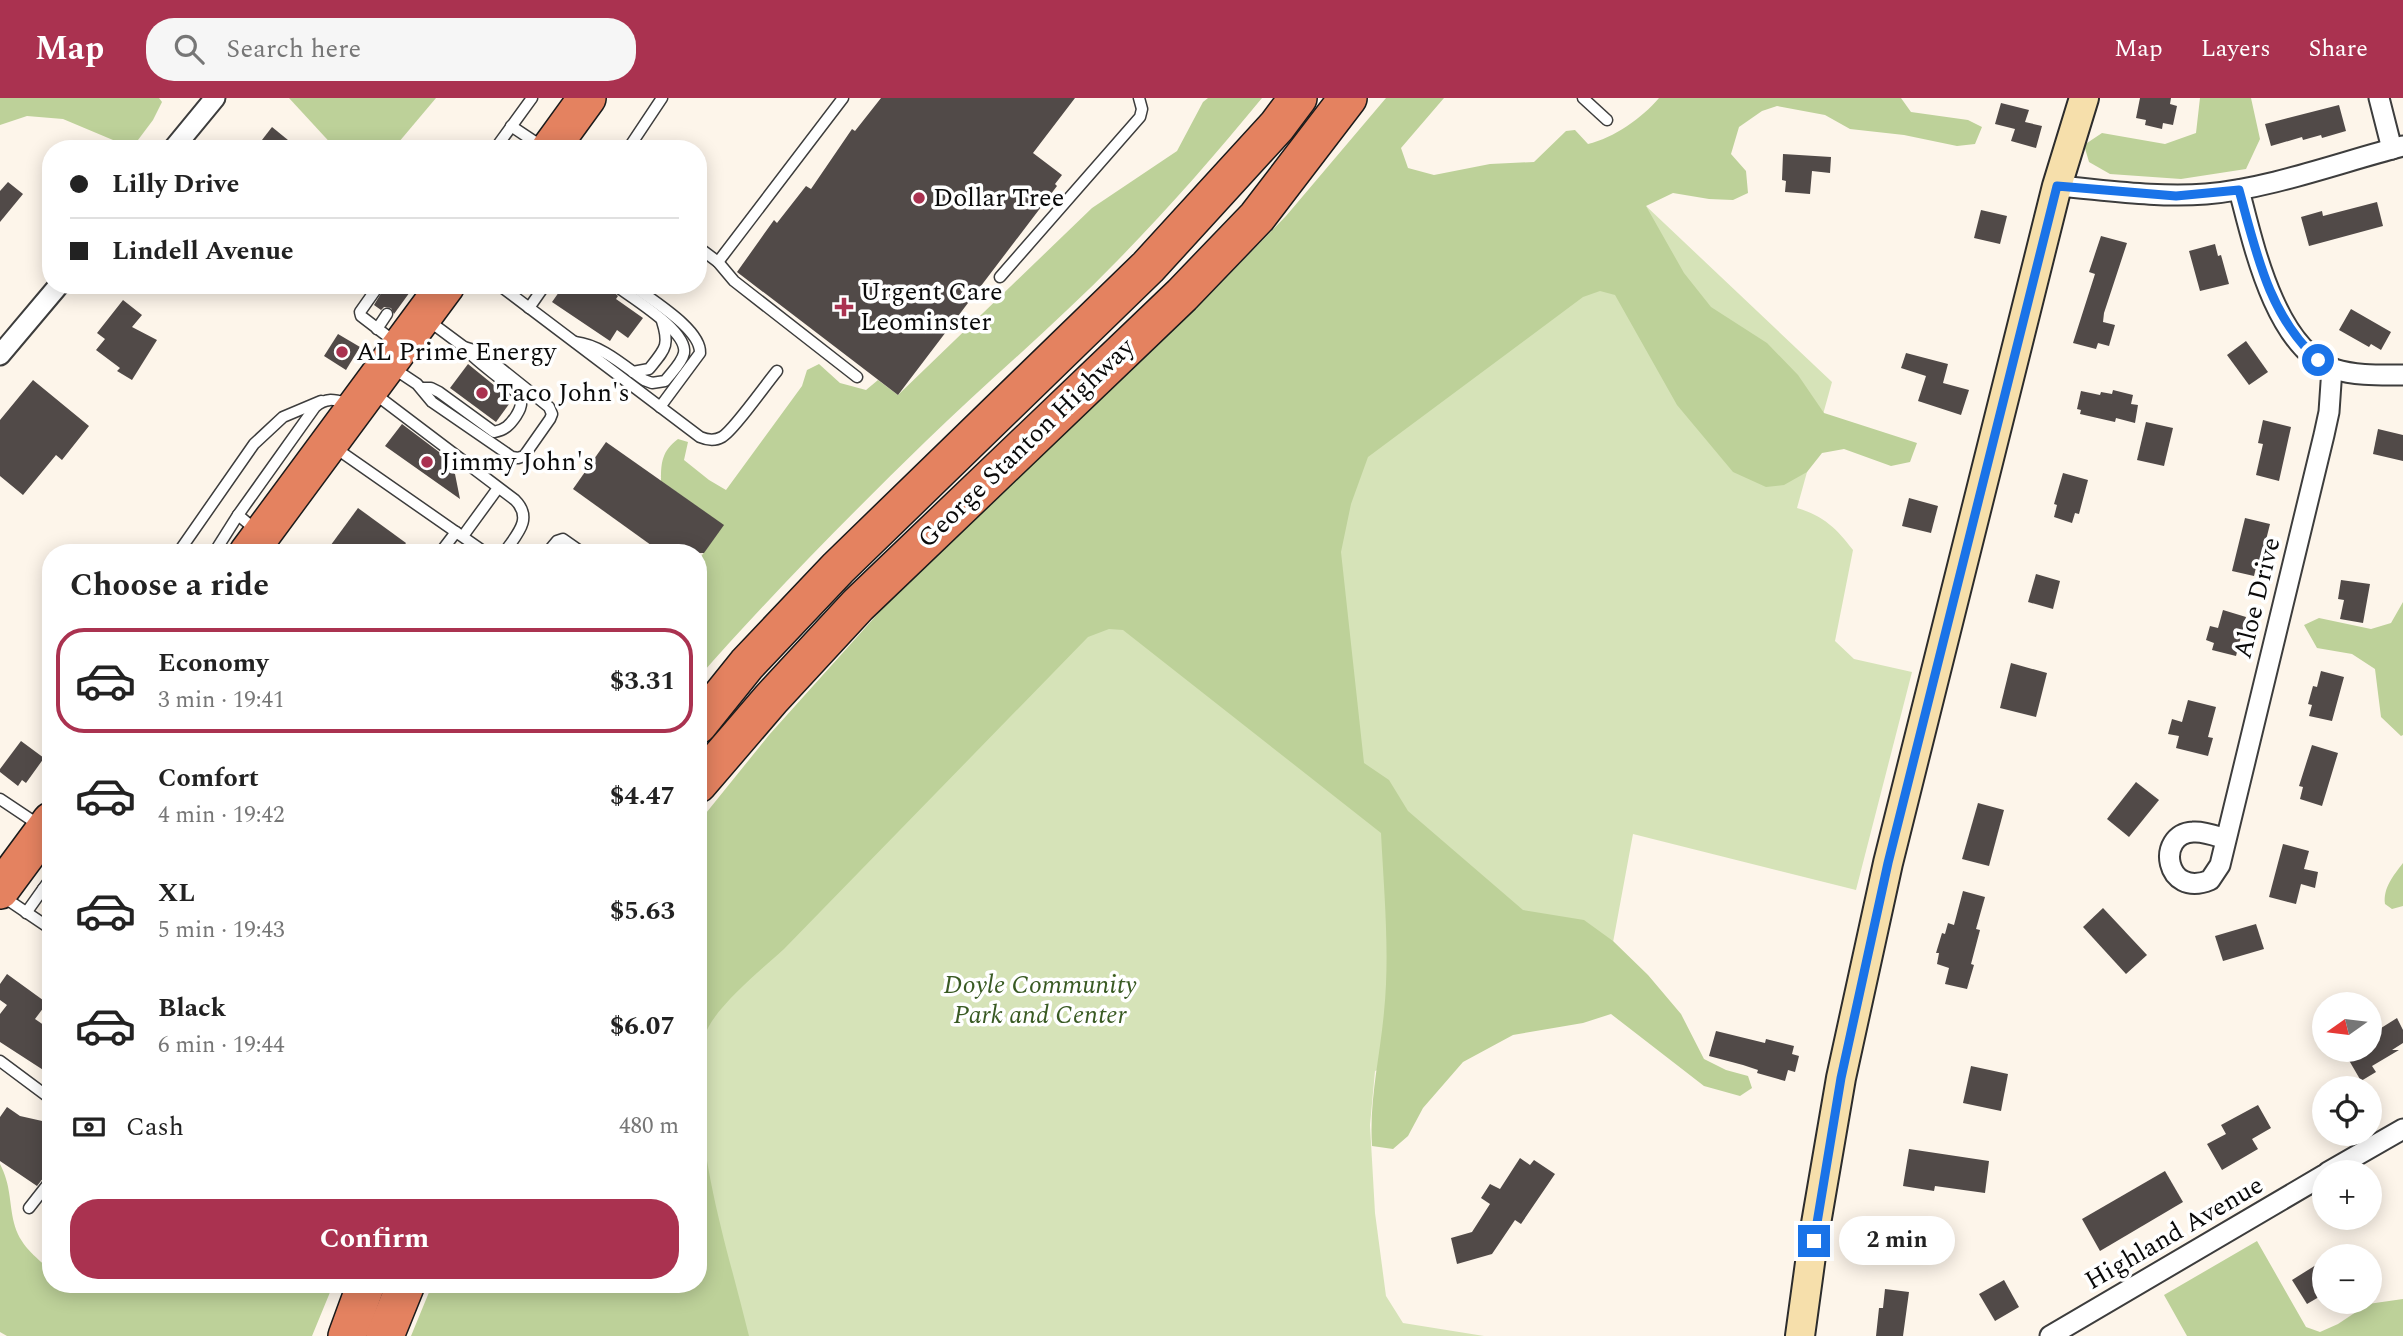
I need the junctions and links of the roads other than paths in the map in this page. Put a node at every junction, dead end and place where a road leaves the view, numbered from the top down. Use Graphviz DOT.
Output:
graph roads {
  1 [pos="215,98"];
  2 [pos="532,98"];
  3 [pos="587,98"];
  4 [pos="662,98"];
  5 [pos="842,98"];
  6 [pos="1139,98"];
  7 [pos="1297,98"];
  8 [pos="1348,98"];
  9 [pos="1583,98"];
  10 [pos="2084,98"];
  11 [pos="2379,98"];
  12 [pos="1607,120"];
  13 [pos="511,126"];
  14 [pos="180,140"];
  15 [pos="501,140"];
  16 [pos="543,140"];
  17 [pos="558,140"];
  18 [pos="634,140"];
  19 [pos="2398,148"];
  20 [pos="2057,186"];
  21 [pos="2239,190"];
  22 [pos="707,253"];
  23 [pos="718,261"];
  24 [pos="1000,278"];
  25 [pos="51,294"];
  26 [pos="373,294"];
  27 [pos="439,294"];
  28 [pos="511,294"];
  29 [pos="539,294"];
  30 [pos="627,294"];
  31 [pos="644,294"];
  32 [pos="529,308"];
  33 [pos="423,316"];
  34 [pos="662,321"];
  35 [pos="575,342"];
  36 [pos="464,347"];
  37 [pos="0,355"];
  38 [pos="371,364"];
  39 [pos="2332,368"];
  40 [pos="777,371"];
  41 [pos="632,372"];
  42 [pos="2403,374"];
  43 [pos="856,377"];
  44 [pos="422,388"];
  45 [pos="660,407"];
  46 [pos="328,442"];
  47 [pos="498,488"];
  48 [pos="249,534"];
  49 [pos="459,534"];
  50 [pos="184,544"];
  51 [pos="231,544"];
  52 [pos="449,544"];
  53 [pos="473,544"];
  54 [pos="509,544"];
  55 [pos="554,544"];
  56 [pos="570,544"];
  57 [pos="707,714"];
  58 [pos="707,774"];
  59 [pos="0,799"];
  60 [pos="42,824"];
  61 [pos="2226,839"];
  62 [pos="42,842"];
  63 [pos="42,892"];
  64 [pos="0,895"];
  65 [pos="13,901"];
  66 [pos="42,922"];
  67 [pos="0,1061"];
  68 [pos="42,1092"];
  69 [pos="2403,1129"];
  70 [pos="2350,1160"];
  71 [pos="2312,1182"];
  72 [pos="42,1191"];
  73 [pos="29,1208"];
  74 [pos="363,1293"];
  75 [pos="402,1293"];
  76 [pos="347,1336"];
  77 [pos="385,1336"];
  78 [pos="1800,1336"];
  79 [pos="2050,1336"];
  1 -- 14 [label="street"];
  2 -- 13 [label="lane"];
  3 -- 17 [label="highway"];
  4 -- 18 [label="lane"];
  5 -- 23 [label="lane"];
  6 -- 24 [label="lane"];
  7 -- 57 [label="highway, George Stanton Highway"];
  8 -- 58 [label="highway, George Stanton Highway"];
  9 -- 12 [label="lane"];
  10 -- 20 [label="street"];
  11 -- 19 [label="street"];
  13 -- 15 [label="lane"];
  13 -- 16 [label="lane"];
  19 -- 21 [label="street"];
  20 -- 21 [label="street"];
  20 -- 78 [label="street"];
  21 -- 39 [label="street"];
  22 -- 23 [label="lane"];
  23 -- 43 [label="lane"];
  25 -- 37 [label="street"];
  26 -- 38 [label="lane"];
  27 -- 33 [label="highway"];
  28 -- 32 [label="lane"];
  29 -- 32 [label="lane"];
  30 -- 34 [label="lane"];
  31 -- 45 [label="lane"];
  32 -- 35 [label="lane"];
  33 -- 36 [label="lane"];
  33 -- 38 [label="highway"];
  34 -- 41 [label="lane"];
  34 -- 41 [label="lane"];
  35 -- 41 [label="lane"];
  35 -- 45 [label="lane"];
  36 -- 44 [label="lane"];
  36 -- 44 [label="lane"];
  38 -- 44 [label="lane"];
  38 -- 46 [label="highway"];
  38 -- 47 [label="lane"];
  38 -- 48 [label="lane"];
  38 -- 50 [label="lane"];
  39 -- 42 [label="street"];
  39 -- 61 [label="street, Aloe Drive"];
  40 -- 45 [label="lane"];
  46 -- 48 [label="highway"];
  46 -- 49 [label="lane"];
  47 -- 49 [label="lane"];
  47 -- 54 [label="lane"];
  48 -- 51 [label="lane"];
  49 -- 52 [label="lane"];
  49 -- 53 [label="lane"];
  55 -- 56 [label="lane"];
  59 -- 60 [label="lane"];
  62 -- 65 [label="highway"];
  63 -- 65 [label="lane"];
  64 -- 65 [label="lane"];
  65 -- 66 [label="lane"];
  67 -- 68 [label="lane"];
  69 -- 70 [label="street, Highland Avenue"];
  71 -- 79 [label="street, Highland Avenue"];
  72 -- 73 [label="lane"];
  74 -- 76 [label="highway"];
  75 -- 77 [label="highway"];
}
